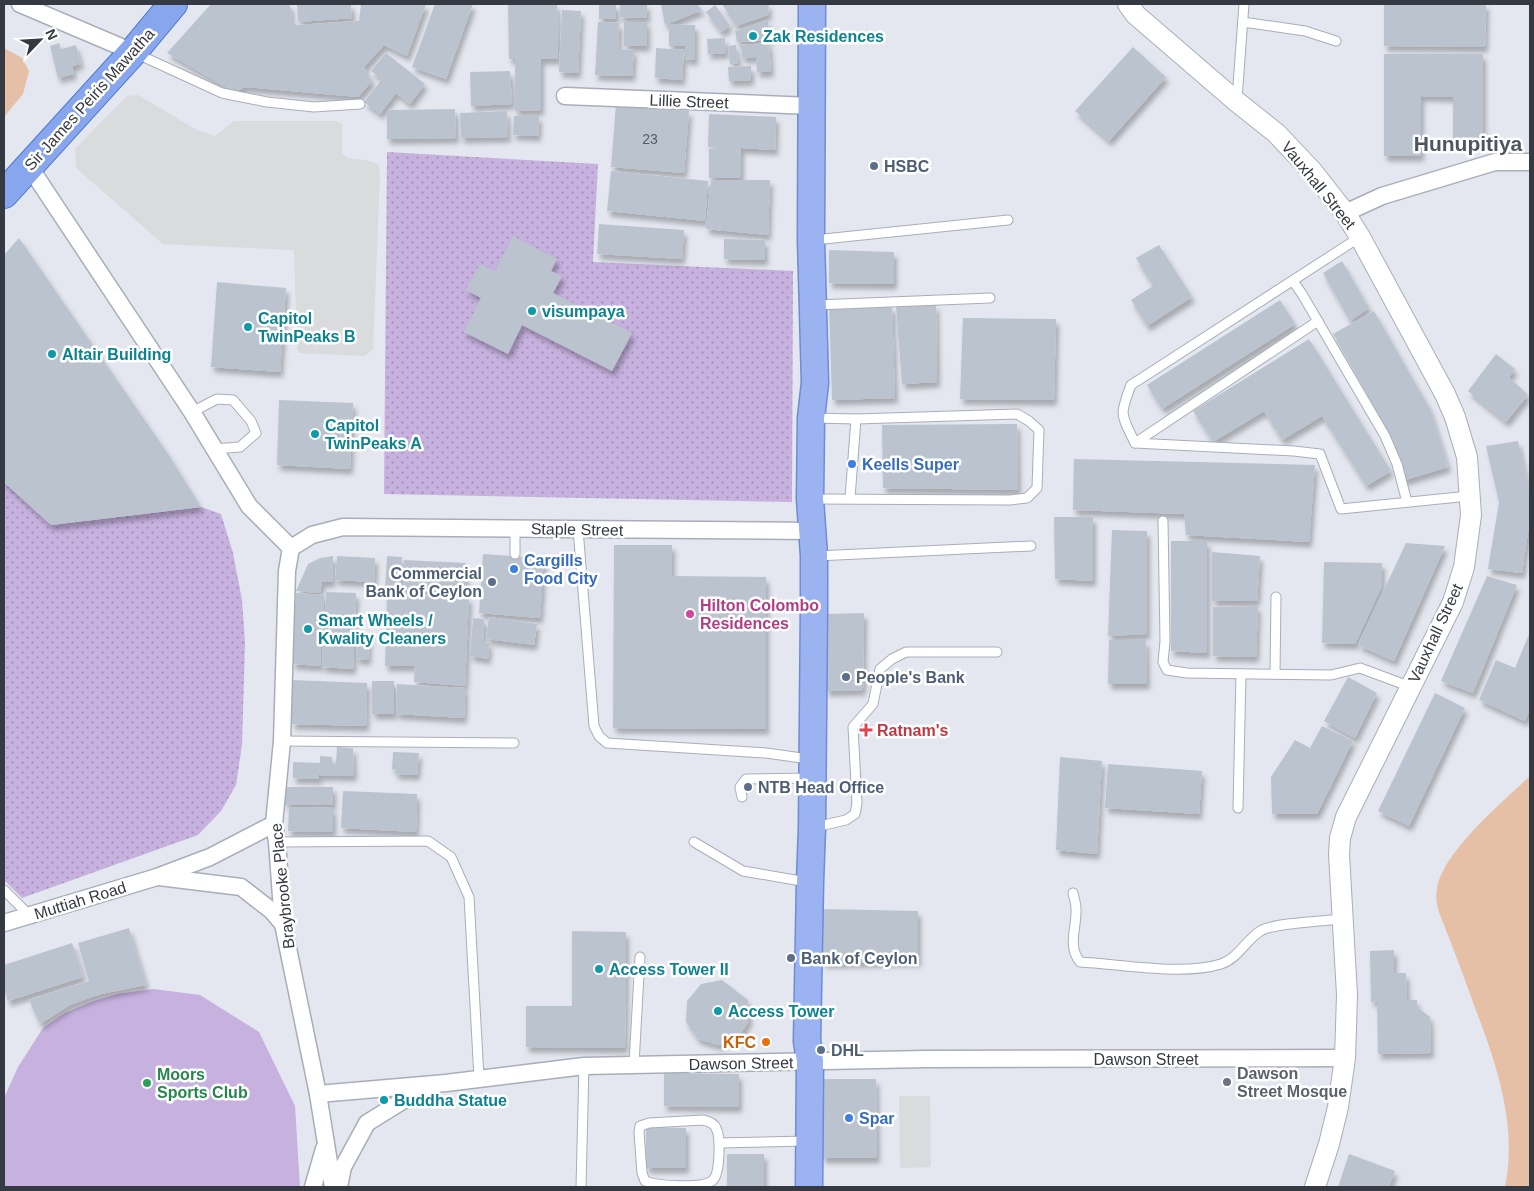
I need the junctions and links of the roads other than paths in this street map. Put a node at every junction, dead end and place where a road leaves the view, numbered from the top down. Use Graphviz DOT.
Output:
graph roads {
  1 [pos="20,4"];
  2 [pos="173,4"];
  3 [pos="812,4"];
  4 [pos="1128,4"];
  5 [pos="1244,4"];
  6 [pos="1243,22"];
  7 [pos="1336,41"];
  8 [pos="133,52"];
  9 [pos="565,96"];
  10 [pos="1236,102"];
  11 [pos="360,104"];
  12 [pos="812,106"];
  13 [pos="1530,162"];
  14 [pos="29,166"];
  15 [pos="4,194"];
  16 [pos="1345,213"];
  17 [pos="1008,220"];
  18 [pos="1360,237"];
  19 [pos="811,240"];
  20 [pos="1293,281"];
  21 [pos="990,298"];
  22 [pos="813,305"];
  23 [pos="1318,321"];
  24 [pos="192,412"];
  25 [pos="811,418"];
  26 [pos="856,419"];
  27 [pos="1135,443"];
  28 [pos="213,449"];
  29 [pos="1469,496"];
  30 [pos="850,498"];
  31 [pos="810,499"];
  32 [pos="1407,502"];
  33 [pos="1163,521"];
  34 [pos="515,529"];
  35 [pos="578,529"];
  36 [pos="812,544"];
  37 [pos="1031,546"];
  38 [pos="291,548"];
  39 [pos="515,554"];
  40 [pos="1276,597"];
  41 [pos="814,606"];
  42 [pos="783,607"];
  43 [pos="997,652"];
  44 [pos="1241,674"];
  45 [pos="1275,674"];
  46 [pos="1411,687"];
  47 [pos="282,741"];
  48 [pos="514,743"];
  49 [pos="813,769"];
  50 [pos="742,797"];
  51 [pos="1238,808"];
  52 [pos="274,824"];
  53 [pos="812,828"];
  54 [pos="277,842"];
  55 [pos="694,842"];
  56 [pos="157,877"];
  57 [pos="810,882"];
  58 [pos="4,890"];
  59 [pos="1073,893"];
  60 [pos="29,915"];
  61 [pos="1342,919"];
  62 [pos="4,922"];
  63 [pos="282,924"];
  64 [pos="640,957"];
  65 [pos="1345,1058"];
  66 [pos="810,1061"];
  67 [pos="634,1064"];
  68 [pos="584,1066"];
  69 [pos="479,1078"];
  70 [pos="446,1083"];
  71 [pos="318,1094"];
  72 [pos="810,1141"];
  73 [pos="719,1143"];
  74 [pos="326,1144"];
  75 [pos="313,1187"];
  76 [pos="334,1187"];
  77 [pos="338,1187"];
  78 [pos="581,1187"];
  79 [pos="809,1187"];
  80 [pos="1315,1187"];
  1 -- 8 [label="street"];
  2 -- 8 [label="highway, Sir James Peiris Mawatha"];
  3 -- 12 [label="main road"];
  4 -- 10 [label="street, Vauxhall Street"];
  5 -- 6 [label="lane"];
  6 -- 7 [label="lane"];
  6 -- 10 [label="lane"];
  8 -- 11 [label="lane"];
  8 -- 14 [label="highway, Sir James Peiris Mawatha"];
  9 -- 12 [label="street, Lillie Street"];
  10 -- 16 [label="street, Vauxhall Street"];
  12 -- 19 [label="main road"];
  13 -- 16 [label="street"];
  14 -- 15 [label="highway, Sir James Peiris Mawatha"];
  14 -- 24 [label="street"];
  16 -- 18 [label="street, Vauxhall Street"];
  17 -- 19 [label="lane"];
  18 -- 20 [label="lane"];
  18 -- 29 [label="street, Vauxhall Street"];
  19 -- 22 [label="main road"];
  20 -- 23 [label="lane"];
  20 -- 27 [label="lane"];
  21 -- 22 [label="lane"];
  22 -- 25 [label="main road"];
  23 -- 27 [label="lane"];
  23 -- 32 [label="lane"];
  24 -- 28 [label="street"];
  24 -- 28 [label="lane"];
  25 -- 26 [label="lane"];
  25 -- 31 [label="main road"];
  26 -- 30 [label="lane"];
  26 -- 30 [label="lane"];
  27 -- 32 [label="lane"];
  28 -- 38 [label="street"];
  29 -- 32 [label="lane"];
  29 -- 46 [label="street, Vauxhall Street"];
  30 -- 31 [label="lane"];
  31 -- 36 [label="main road"];
  33 -- 44 [label="lane"];
  34 -- 35 [label="street, Staple Street"];
  34 -- 38 [label="street, Staple Street"];
  34 -- 39 [label="lane"];
  35 -- 36 [label="street, Staple Street"];
  35 -- 49 [label="lane"];
  36 -- 37 [label="lane"];
  36 -- 41 [label="main road"];
  38 -- 47 [label="street, Braybrooke Place"];
  40 -- 45 [label="lane"];
  41 -- 42 [label="lane"];
  41 -- 49 [label="main road"];
  43 -- 53 [label="lane"];
  44 -- 45 [label="lane"];
  44 -- 51 [label="lane"];
  45 -- 46 [label="lane"];
  46 -- 61 [label="street, Vauxhall Street"];
  47 -- 48 [label="lane"];
  47 -- 52 [label="street, Braybrooke Place"];
  49 -- 50 [label="lane"];
  49 -- 53 [label="main road"];
  52 -- 54 [label="street, Braybrooke Place"];
  52 -- 56 [label="street, Muttiah Road"];
  53 -- 57 [label="main road"];
  54 -- 63 [label="street, Braybrooke Place"];
  54 -- 69 [label="lane"];
  55 -- 57 [label="lane"];
  56 -- 60 [label="street, Muttiah Road"];
  56 -- 63 [label="street, Muttiah Road"];
  57 -- 66 [label="main road"];
  58 -- 60 [label="lane"];
  59 -- 61 [label="lane"];
  60 -- 62 [label="street, Muttiah Road"];
  61 -- 65 [label="street, Vauxhall Street"];
  63 -- 71 [label="street, Braybrooke Place"];
  64 -- 67 [label="lane"];
  65 -- 66 [label="street, Dawson Street"];
  65 -- 80 [label="street, Vauxhall Street"];
  66 -- 67 [label="street, Dawson Street"];
  66 -- 72 [label="main road"];
  67 -- 68 [label="street, Dawson Street"];
  68 -- 69 [label="street, Dawson Street"];
  68 -- 78 [label="lane"];
  69 -- 70 [label="street, Dawson Street"];
  70 -- 71 [label="street, Dawson Street"];
  70 -- 77 [label="street"];
  71 -- 74 [label="street, Braybrooke Place"];
  72 -- 73 [label="lane"];
  72 -- 79 [label="main road"];
  73 -- 73 [label="lane"];
  74 -- 75 [label="street"];
  74 -- 76 [label="street, Braybrooke Place"];
}
